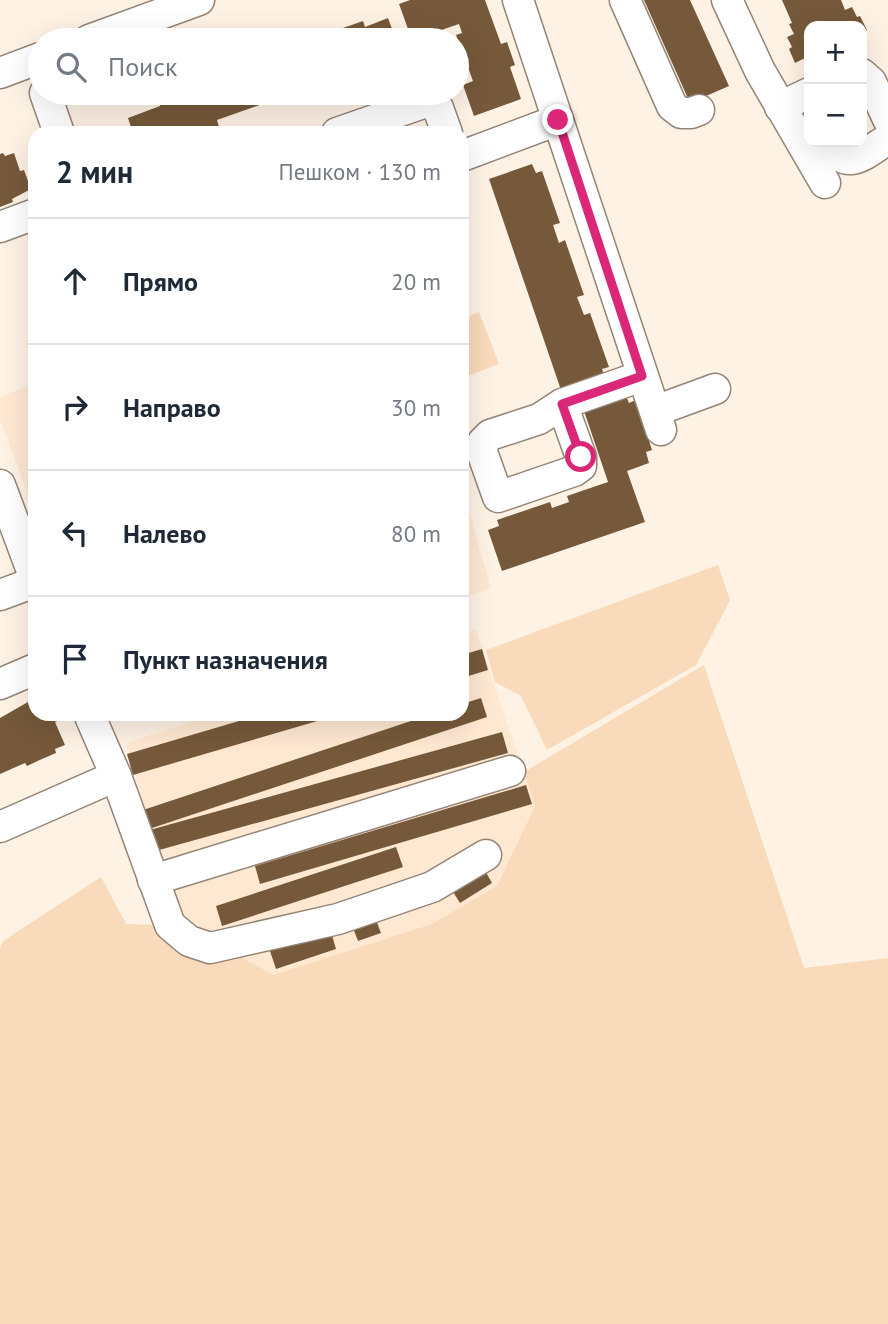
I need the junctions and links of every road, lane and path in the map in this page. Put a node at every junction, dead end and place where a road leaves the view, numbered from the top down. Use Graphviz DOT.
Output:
graph roads {
  1 [pos="199,0"];
  2 [pos="518,0"];
  3 [pos="625,0"];
  4 [pos="727,0"];
  5 [pos="122,28"];
  6 [pos="28,68"];
  7 [pos="0,73"];
  8 [pos="867,78"];
  9 [pos="800,102"];
  10 [pos="49,105"];
  11 [pos="417,105"];
  12 [pos="432,105"];
  13 [pos="699,110"];
  14 [pos="888,119"];
  15 [pos="558,120"];
  16 [pos="57,126"];
  17 [pos="357,126"];
  18 [pos="444,126"];
  19 [pos="888,139"];
  20 [pos="831,147"];
  21 [pos="469,153"];
  22 [pos="825,183"];
  23 [pos="28,217"];
  24 [pos="0,227"];
  25 [pos="642,376"];
  26 [pos="715,389"];
  27 [pos="562,404"];
  28 [pos="0,485"];
  29 [pos="28,562"];
  30 [pos="28,584"];
  31 [pos="0,595"];
  32 [pos="28,671"];
  33 [pos="0,684"];
  34 [pos="92,721"];
  35 [pos="510,771"];
  36 [pos="116,776"];
  37 [pos="0,827"];
  38 [pos="485,855"];
  39 [pos="153,880"];
  1 -- 5 [label="street"];
  2 -- 15 [label="street"];
  3 -- 13 [label="street"];
  4 -- 9 [label="street"];
  6 -- 7 [label="street"];
  8 -- 14 [label="street"];
  9 -- 22 [label="street"];
  10 -- 16 [label="street"];
  11 -- 17 [label="street"];
  12 -- 18 [label="street"];
  15 -- 21 [label="street"];
  15 -- 25 [label="street"];
  19 -- 20 [label="street"];
  23 -- 24 [label="street"];
  25 -- 26 [label="street"];
  25 -- 27 [label="street"];
  28 -- 29 [label="street"];
  30 -- 31 [label="street"];
  32 -- 33 [label="street"];
  34 -- 36 [label="street"];
  35 -- 39 [label="street"];
  36 -- 37 [label="street"];
  36 -- 39 [label="street"];
  38 -- 39 [label="street"];
}
